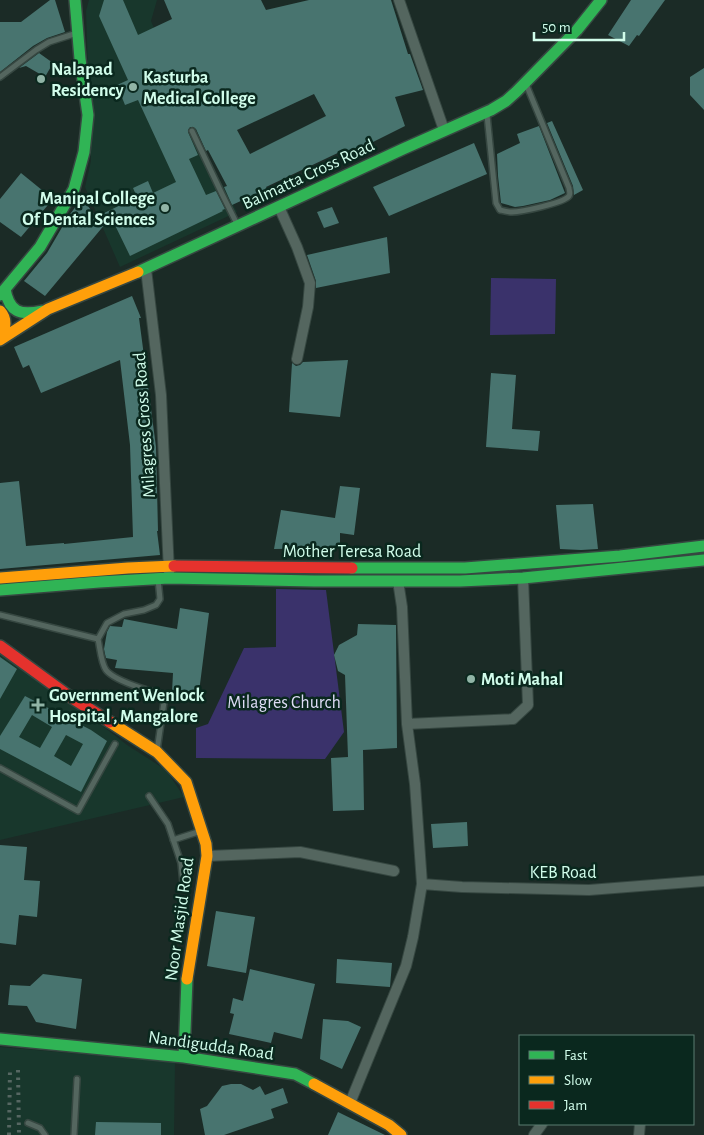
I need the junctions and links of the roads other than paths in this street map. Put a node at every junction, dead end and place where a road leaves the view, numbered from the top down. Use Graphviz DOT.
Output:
graph roads {
  1 [pos="75,0"];
  2 [pos="399,0"];
  3 [pos="600,0"];
  4 [pos="77,33"];
  5 [pos="0,77"];
  6 [pos="526,83"];
  7 [pos="486,112"];
  8 [pos="444,130"];
  9 [pos="192,131"];
  10 [pos="279,207"];
  11 [pos="238,226"];
  12 [pos="146,269"];
  13 [pos="2,292"];
  14 [pos="48,309"];
  15 [pos="0,311"];
  16 [pos="0,340"];
  17 [pos="297,359"];
  18 [pos="704,546"];
  19 [pos="704,560"];
  20 [pos="165,574"];
  21 [pos="0,578"];
  22 [pos="523,578"];
  23 [pos="398,581"];
  24 [pos="0,590"];
  25 [pos="0,615"];
  26 [pos="98,639"];
  27 [pos="0,646"];
  28 [pos="166,696"];
  29 [pos="179,698"];
  30 [pos="407,724"];
  31 [pos="116,744"];
  32 [pos="157,752"];
  33 [pos="0,768"];
  34 [pos="149,796"];
  35 [pos="202,831"];
  36 [pos="172,840"];
  37 [pos="207,856"];
  38 [pos="394,871"];
  39 [pos="704,881"];
  40 [pos="183,883"];
  41 [pos="422,884"];
  42 [pos="0,1039"];
  43 [pos="184,1057"];
  44 [pos="77,1079"];
  45 [pos="350,1103"];
  46 [pos="28,1123"];
  47 [pos="45,1135"];
  48 [pos="74,1135"];
  49 [pos="401,1135"];
  1 -- 4 [label="main road"];
  2 -- 8 [label="street"];
  3 -- 6 [label="main road, Balmatta Cross Road"];
  4 -- 5 [label="lane"];
  4 -- 13 [label="main road"];
  6 -- 7 [label="main road, Balmatta Cross Road"];
  6 -- 7 [label="lane"];
  7 -- 8 [label="main road, Balmatta Cross Road"];
  8 -- 10 [label="main road, Balmatta Cross Road"];
  9 -- 11 [label="lane"];
  10 -- 11 [label="main road, Balmatta Cross Road"];
  10 -- 17 [label="street"];
  11 -- 12 [label="main road, Balmatta Cross Road"];
  12 -- 14 [label="main road, Balmatta Cross Road"];
  12 -- 20 [label="street, Milagress Cross Road"];
  13 -- 14 [label="main road"];
  14 -- 16 [label="main road, Balmatta Cross Road"];
  15 -- 16 [label="main road"];
  18 -- 20 [label="main road, Mother Teresa Road"];
  19 -- 22 [label="main road"];
  20 -- 21 [label="main road, Mother Teresa Road"];
  20 -- 23 [label="main road"];
  20 -- 24 [label="main road"];
  20 -- 26 [label="lane"];
  22 -- 23 [label="main road"];
  22 -- 30 [label="street"];
  23 -- 30 [label="street"];
  25 -- 26 [label="lane"];
  26 -- 28 [label="lane"];
  27 -- 32 [label="main road, Noor Masjid Road"];
  28 -- 29 [label="lane"];
  28 -- 32 [label="lane"];
  30 -- 41 [label="street"];
  31 -- 33 [label="lane"];
  32 -- 35 [label="main road, Noor Masjid Road"];
  34 -- 36 [label="lane"];
  35 -- 36 [label="lane"];
  35 -- 37 [label="main road, Noor Masjid Road"];
  36 -- 40 [label="lane"];
  37 -- 38 [label="street"];
  37 -- 43 [label="main road, Noor Masjid Road"];
  39 -- 41 [label="street, KEB Road"];
  41 -- 45 [label="street"];
  42 -- 43 [label="main road, Nandigudda Road"];
  43 -- 45 [label="main road, Nandigudda Road"];
  44 -- 48 [label="lane"];
  45 -- 49 [label="main road, Nandigudda Road"];
  46 -- 47 [label="lane"];
}
